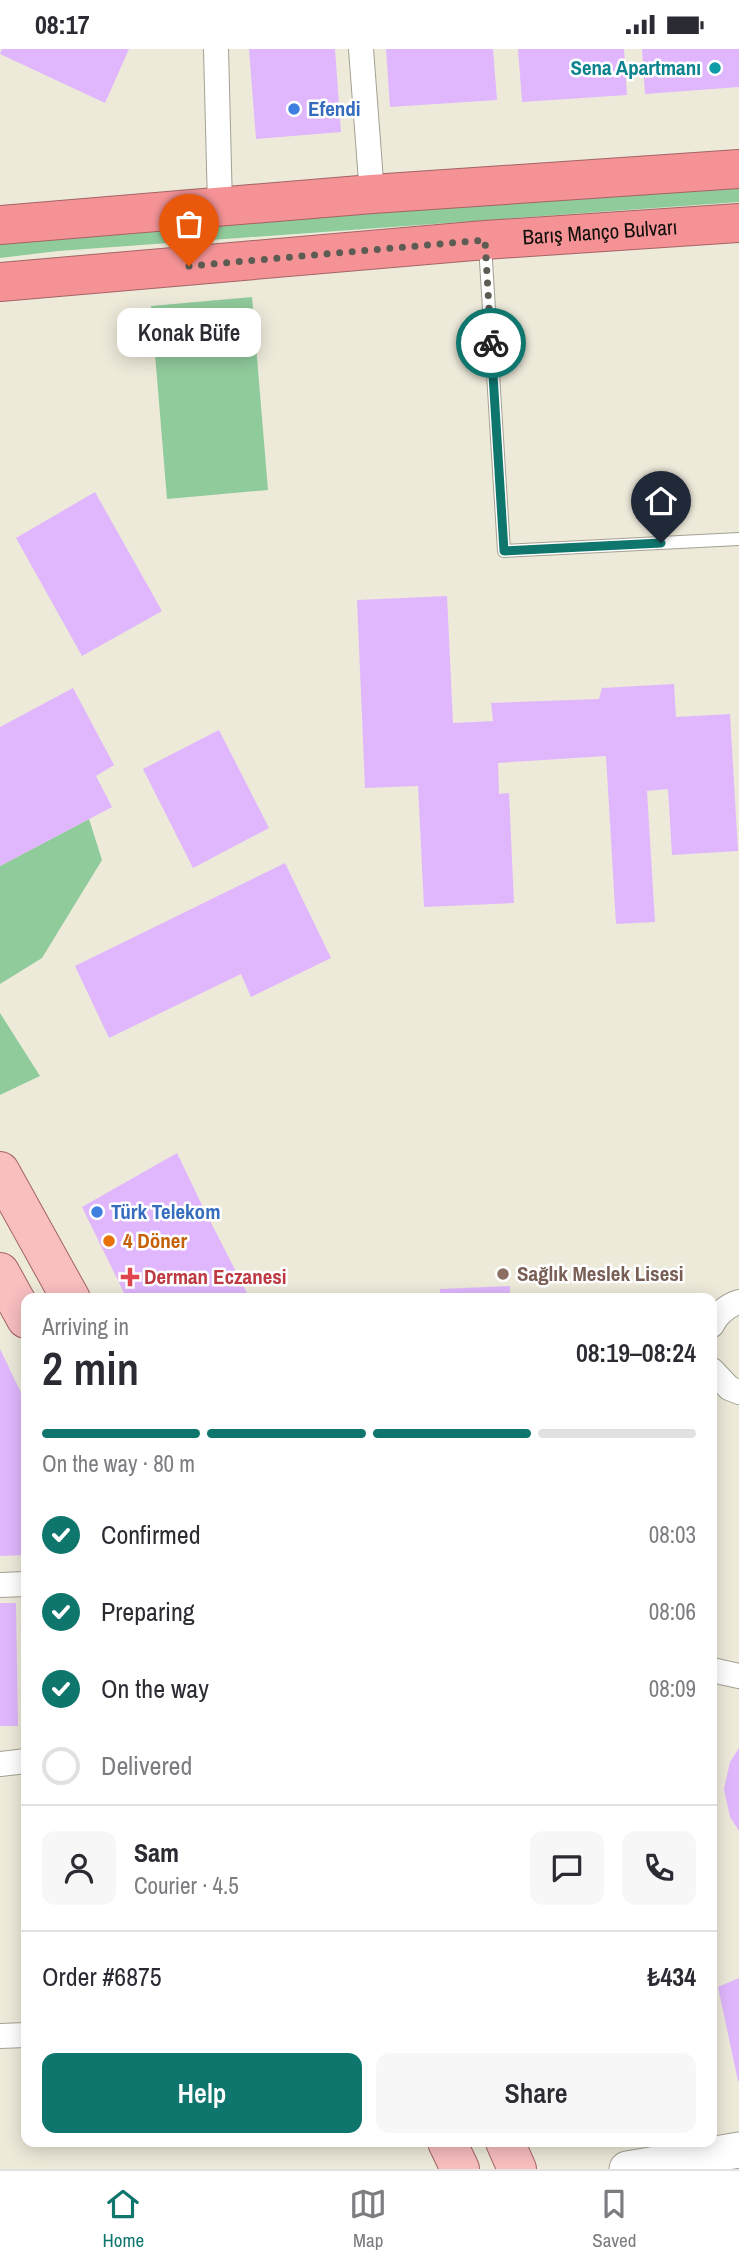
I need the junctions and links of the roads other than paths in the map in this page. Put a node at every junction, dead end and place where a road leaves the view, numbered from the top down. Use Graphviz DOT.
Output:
graph roads {
  1 [pos="216,49"];
  2 [pos="361,49"];
  3 [pos="739,169"];
  4 [pos="372,194"];
  5 [pos="220,206"];
  6 [pos="739,223"];
  7 [pos="0,225"];
  8 [pos="485,240"];
  9 [pos="0,282"];
  10 [pos="739,539"];
  11 [pos="0,1171"];
  12 [pos="0,1272"];
  13 [pos="68,1293"];
  14 [pos="739,1302"];
  15 [pos="21,1310"];
  16 [pos="717,1316"];
  17 [pos="717,1379"];
  18 [pos="739,1392"];
  19 [pos="21,1584"];
  20 [pos="0,1585"];
  21 [pos="717,1671"];
  22 [pos="739,1676"];
  23 [pos="21,1762"];
  24 [pos="0,1764"];
  25 [pos="21,2035"];
  26 [pos="0,2036"];
  27 [pos="449,2147"];
  28 [pos="507,2147"];
  29 [pos="739,2150"];
  30 [pos="460,2169"];
  31 [pos="517,2169"];
  32 [pos="627,2169"];
  1 -- 5 [label="street"];
  2 -- 4 [label="street"];
  3 -- 4 [label="highway"];
  4 -- 5 [label="highway"];
  5 -- 7 [label="highway"];
  6 -- 8 [label="highway, Barış Manço Bulvarı"];
  8 -- 9 [label="highway, Barış Manço Bulvarı"];
  8 -- 10 [label="lane"];
  11 -- 13 [label="main road"];
  12 -- 15 [label="main road"];
  14 -- 16 [label="street"];
  17 -- 18 [label="street"];
  19 -- 20 [label="street"];
  21 -- 22 [label="street"];
  23 -- 24 [label="street"];
  25 -- 26 [label="street"];
  27 -- 30 [label="main road"];
  28 -- 31 [label="main road"];
  29 -- 32 [label="street"];
}
